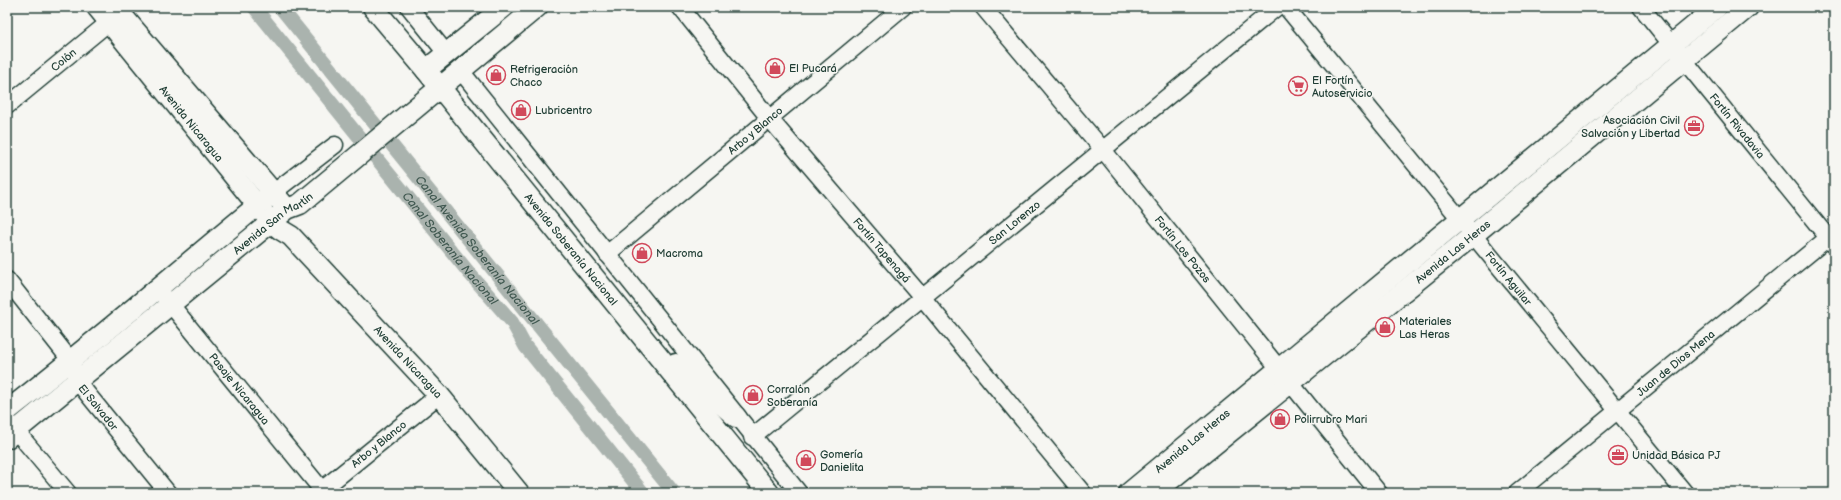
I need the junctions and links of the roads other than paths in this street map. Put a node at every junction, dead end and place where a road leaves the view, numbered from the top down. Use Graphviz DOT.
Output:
graph roads {
  1 [pos="96,7"];
  2 [pos="373,7"];
  3 [pos="409,7"];
  4 [pos="504,7"];
  5 [pos="537,7"];
  6 [pos="680,7"];
  7 [pos="903,7"];
  8 [pos="983,7"];
  9 [pos="1277,7"];
  10 [pos="1286,7"];
  11 [pos="1641,7"];
  12 [pos="1717,7"];
  13 [pos="1748,7"];
  14 [pos="115,14"];
  15 [pos="1671,44"];
  16 [pos="446,53"];
  17 [pos="1683,60"];
  18 [pos="426,70"];
  19 [pos="461,70"];
  20 [pos="440,88"];
  21 [pos="7,106"];
  22 [pos="769,118"];
  23 [pos="335,145"];
  24 [pos="1104,150"];
  25 [pos="274,192"];
  26 [pos="258,205"];
  27 [pos="287,209"];
  28 [pos="272,222"];
  29 [pos="1467,228"];
  30 [pos="291,236"];
  31 [pos="1832,239"];
  32 [pos="607,254"];
  33 [pos="7,280"];
  34 [pos="158,287"];
  35 [pos="922,297"];
  36 [pos="170,304"];
  37 [pos="635,328"];
  38 [pos="71,361"];
  39 [pos="1285,375"];
  40 [pos="77,380"];
  41 [pos="439,396"];
  42 [pos="1617,410"];
  43 [pos="7,411"];
  44 [pos="736,417"];
  45 [pos="10,430"];
  46 [pos="752,437"];
  47 [pos="320,492"];
  48 [pos="68,493"];
  49 [pos="168,493"];
  50 [pos="519,493"];
  51 [pos="769,493"];
  52 [pos="799,493"];
  53 [pos="1082,493"];
  54 [pos="1129,493"];
  55 [pos="1154,493"];
  56 [pos="1379,493"];
  57 [pos="1517,493"];
  58 [pos="1685,493"];
  1 -- 14 [label="main road, Avenida Nicaragua"];
  2 -- 18 [label="main road, Avenida Soberanía Nacional"];
  3 -- 16 [label="street"];
  4 -- 16 [label="main road"];
  5 -- 19 [label="main road, Avenida San Martín"];
  6 -- 22 [label="street, Fortín Tapenagá"];
  7 -- 22 [label="street, Arbo y Blanco"];
  8 -- 24 [label="street, Fortín Los Pozos"];
  9 -- 24 [label="street, San Lorenzo"];
  10 -- 29 [label="street, Fortín Aguilar"];
  11 -- 15 [label="street, Fortín Rivadavia"];
  12 -- 15 [label="main road, Avenida Las Heras"];
  13 -- 17 [label="main road, Avenida Las Heras"];
  14 -- 21 [label="street, Colón"];
  14 -- 25 [label="main road, Avenida Nicaragua"];
  14 -- 26 [label="main road, Avenida Nicaragua"];
  15 -- 17 [label="street, Fortín Rivadavia"];
  15 -- 29 [label="main road, Avenida Las Heras"];
  16 -- 18 [label="main road"];
  16 -- 19 [label="main road"];
  17 -- 29 [label="main road, Avenida Las Heras"];
  17 -- 31 [label="street, Fortín Rivadavia"];
  18 -- 20 [label="main road, Avenida Soberanía Nacional"];
  19 -- 20 [label="main road, Avenida San Martín"];
  19 -- 32 [label="street"];
  20 -- 27 [label="main road, Avenida San Martín"];
  20 -- 37 [label="main road, Avenida Soberanía Nacional"];
  22 -- 32 [label="street, Arbo y Blanco"];
  22 -- 35 [label="street, Fortín Tapenagá"];
  23 -- 25 [label="street, Avenida San Martín"];
  24 -- 35 [label="street, San Lorenzo"];
  24 -- 39 [label="street, Fortín Los Pozos"];
  25 -- 26 [label="main road, Avenida San Martín"];
  25 -- 27 [label="main road, Avenida Nicaragua"];
  26 -- 28 [label="main road, Avenida Nicaragua"];
  26 -- 34 [label="main road, Avenida San Martín"];
  27 -- 28 [label="main road, Avenida San Martín"];
  27 -- 30 [label="main road, Avenida Nicaragua"];
  28 -- 30 [label="main road, Avenida Nicaragua"];
  28 -- 36 [label="main road, Avenida San Martín"];
  29 -- 39 [label="main road, Avenida Las Heras"];
  29 -- 42 [label="street, Fortín Aguilar"];
  30 -- 41 [label="main road, Avenida Nicaragua"];
  31 -- 42 [label="street, Juan de Dios Mena"];
  32 -- 44 [label="street"];
  33 -- 38 [label="street, El Salvador"];
  34 -- 36 [label="street, Pasaje Nicaragua"];
  34 -- 38 [label="main road, Avenida San Martín"];
  35 -- 46 [label="street, San Lorenzo"];
  35 -- 53 [label="street, Fortín Tapenagá"];
  36 -- 40 [label="main road, Avenida San Martín"];
  36 -- 47 [label="street, Pasaje Nicaragua"];
  37 -- 44 [label="main road"];
  37 -- 51 [label="main road, Avenida Soberanía Nacional"];
  38 -- 40 [label="street, El Salvador"];
  38 -- 43 [label="main road, Avenida San Martín"];
  39 -- 54 [label="main road, Avenida Las Heras"];
  39 -- 55 [label="main road, Avenida Las Heras"];
  39 -- 56 [label="street, Fortín Los Pozos"];
  40 -- 45 [label="main road, Avenida San Martín"];
  40 -- 49 [label="street, El Salvador"];
  41 -- 47 [label="street, Arbo y Blanco"];
  41 -- 50 [label="main road, Avenida Nicaragua"];
  42 -- 57 [label="street, Juan de Dios Mena"];
  42 -- 58 [label="street, Fortín Aguilar"];
  44 -- 46 [label="street"];
  45 -- 48 [label="street"];
  46 -- 52 [label="street"];
}
